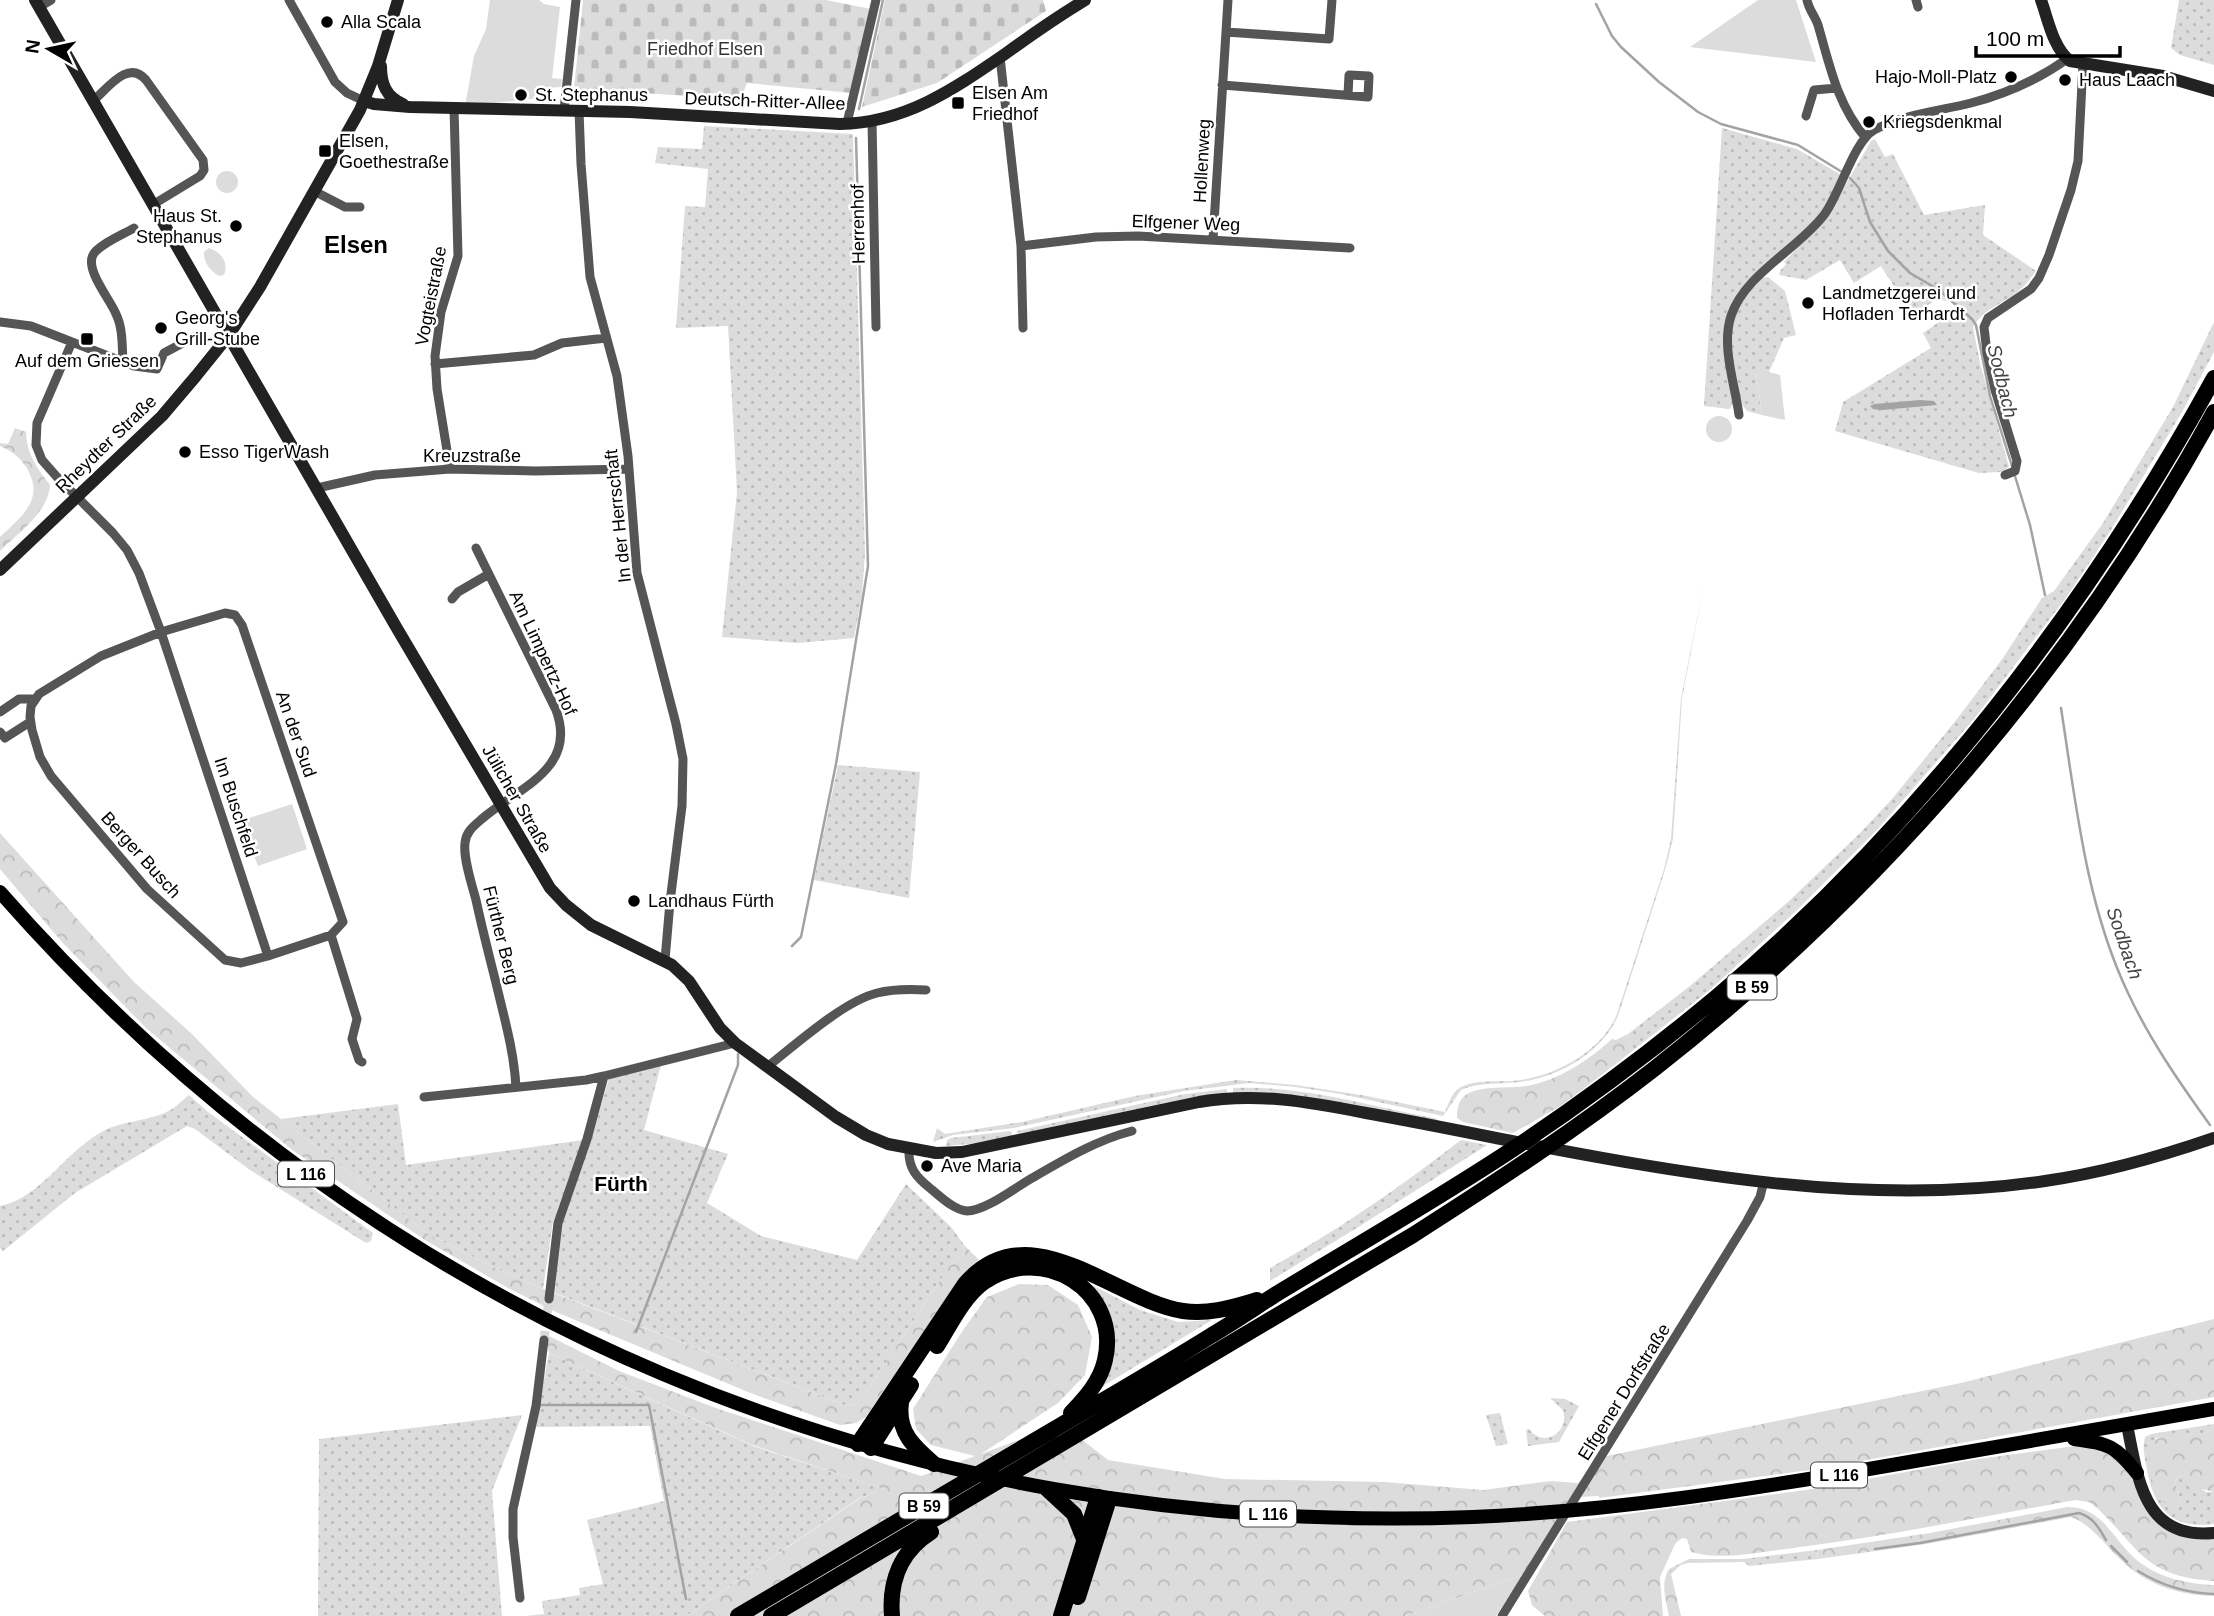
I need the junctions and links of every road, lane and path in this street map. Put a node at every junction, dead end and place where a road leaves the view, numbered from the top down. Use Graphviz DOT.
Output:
graph roads {
  1 [pos="51,0"];
  2 [pos="289,0"];
  3 [pos="398,0"];
  4 [pos="576,0"];
  5 [pos="876,0"];
  6 [pos="1085,0"];
  7 [pos="1227,0"];
  8 [pos="1332,0"];
  9 [pos="1807,0"];
  10 [pos="2040,0"];
  11 [pos="37,4"];
  12 [pos="1226,32"];
  13 [pos="383,53"];
  14 [pos="1000,57"];
  15 [pos="2067,58"];
  16 [pos="2084,64"];
  17 [pos="1222,85"];
  18 [pos="1837,88"];
  19 [pos="2214,91"];
  20 [pos="1348,95"];
  21 [pos="93,101"];
  22 [pos="364,101"];
  23 [pos="410,107"];
  24 [pos="454,108"];
  25 [pos="564,110"];
  26 [pos="579,110"];
  27 [pos="1806,116"];
  28 [pos="872,121"];
  29 [pos="847,123"];
  30 [pos="1865,137"];
  31 [pos="314,191"];
  32 [pos="153,204"];
  33 [pos="360,207"];
  34 [pos="134,228"];
  35 [pos="1213,239"];
  36 [pos="1021,246"];
  37 [pos="1350,248"];
  38 [pos="0,322"];
  39 [pos="876,327"];
  40 [pos="1023,328"];
  41 [pos="229,335"];
  42 [pos="194,337"];
  43 [pos="607,338"];
  44 [pos="72,342"];
  45 [pos="123,362"];
  46 [pos="435,364"];
  47 [pos="2214,379"];
  48 [pos="2214,412"];
  49 [pos="1739,415"];
  50 [pos="629,469"];
  51 [pos="450,470"];
  52 [pos="2011,473"];
  53 [pos="317,488"];
  54 [pos="77,497"];
  55 [pos="476,548"];
  56 [pos="0,570"];
  57 [pos="489,574"];
  58 [pos="452,599"];
  59 [pos="161,632"];
  60 [pos="35,699"];
  61 [pos="0,712"];
  62 [pos="30,722"];
  63 [pos="0,732"];
  64 [pos="500,803"];
  65 [pos="0,892"];
  66 [pos="331,935"];
  67 [pos="268,956"];
  68 [pos="665,960"];
  69 [pos="926,990"];
  70 [pos="735,1042"];
  71 [pos="362,1062"];
  72 [pos="768,1067"];
  73 [pos="604,1076"];
  74 [pos="516,1087"];
  75 [pos="424,1097"];
  76 [pos="1132,1131"];
  77 [pos="2214,1138"];
  78 [pos="911,1149"];
  79 [pos="1764,1181"];
  80 [pos="1276,1294"];
  81 [pos="549,1299"];
  82 [pos="544,1340"];
  83 [pos="901,1399"];
  84 [pos="2214,1409"];
  85 [pos="1062,1424"];
  86 [pos="2127,1425"];
  87 [pos="2059,1437"];
  88 [pos="865,1446"];
  89 [pos="934,1464"];
  90 [pos="2137,1473"];
  91 [pos="987,1489"];
  92 [pos="1047,1489"];
  93 [pos="1103,1498"];
  94 [pos="2214,1533"];
  95 [pos="1084,1539"];
  96 [pos="520,1598"];
  97 [pos="738,1616"];
  98 [pos="771,1616"];
  99 [pos="892,1616"];
  100 [pos="1061,1616"];
  101 [pos="1072,1616"];
  102 [pos="1502,1616"];
  1 -- 11 [label="street"];
  2 -- 22 [label="street"];
  3 -- 13 [label="street, Rheydter Straße"];
  4 -- 25 [label="street"];
  5 -- 29 [label="street"];
  6 -- 14 [label="street, Deutsch-Ritter-Allee"];
  7 -- 12 [label="street, Hollenweg"];
  8 -- 12 [label="street"];
  9 -- 18 [label="street"];
  10 -- 15 [label="street"];
  11 -- 21 [label="street, Jülicher Straße"];
  12 -- 17 [label="street, Hollenweg"];
  13 -- 22 [label="street, Rheydter Straße"];
  13 -- 23 [label="street"];
  14 -- 28 [label="street, Deutsch-Ritter-Allee"];
  14 -- 36 [label="street"];
  15 -- 16 [label="street"];
  15 -- 30 [label="street"];
  16 -- 19 [label="street"];
  16 -- 52 [label="street"];
  17 -- 20 [label="street"];
  17 -- 35 [label="street, Hollenweg"];
  18 -- 27 [label="street"];
  18 -- 30 [label="street"];
  21 -- 32 [label="street, Jülicher Straße"];
  21 -- 32 [label="street"];
  22 -- 23 [label="street, Deutsch-Ritter-Allee"];
  22 -- 31 [label="street, Rheydter Straße"];
  23 -- 24 [label="street, Deutsch-Ritter-Allee"];
  24 -- 25 [label="street, Deutsch-Ritter-Allee"];
  24 -- 46 [label="street, Vogteistraße"];
  25 -- 26 [label="street, Deutsch-Ritter-Allee"];
  26 -- 29 [label="street, Deutsch-Ritter-Allee"];
  26 -- 43 [label="street, In der Herrschaft"];
  28 -- 29 [label="street, Deutsch-Ritter-Allee"];
  28 -- 39 [label="street, Herrenhof"];
  30 -- 49 [label="street"];
  31 -- 33 [label="street"];
  31 -- 41 [label="street, Rheydter Straße"];
  32 -- 41 [label="street, Jülicher Straße"];
  34 -- 45 [label="street"];
  35 -- 36 [label="street, Elfgener Weg"];
  35 -- 37 [label="street, Elfgener Weg"];
  36 -- 40 [label="street"];
  38 -- 44 [label="street"];
  41 -- 53 [label="street, Jülicher Straße"];
  41 -- 54 [label="street, Rheydter Straße"];
  42 -- 45 [label="street"];
  43 -- 46 [label="street, Vogteistraße"];
  43 -- 50 [label="street, In der Herrschaft"];
  44 -- 45 [label="street"];
  44 -- 54 [label="street, Im Buschfeld"];
  46 -- 51 [label="street, Vogteistraße"];
  47 -- 80 [label="highway, B 59"];
  48 -- 91 [label="highway, B 59"];
  50 -- 51 [label="street, Kreuzstraße"];
  50 -- 68 [label="street, In der Herrschaft"];
  51 -- 53 [label="street, Kreuzstraße"];
  53 -- 64 [label="street, Jülicher Straße"];
  54 -- 56 [label="street, Rheydter Straße"];
  54 -- 59 [label="street, Im Buschfeld"];
  55 -- 57 [label="street, Am Limpertz-Hof"];
  57 -- 58 [label="street"];
  57 -- 64 [label="street, Am Limpertz-Hof"];
  59 -- 60 [label="street"];
  59 -- 66 [label="street, An der Sud"];
  59 -- 67 [label="street, Im Buschfeld"];
  60 -- 61 [label="street"];
  60 -- 62 [label="street, Berger Busch"];
  62 -- 63 [label="street"];
  62 -- 67 [label="street, Berger Busch"];
  64 -- 68 [label="street, Jülicher Straße"];
  64 -- 74 [label="street, Fürther Berg"];
  65 -- 88 [label="main road, L 116"];
  66 -- 67 [label="street"];
  66 -- 71 [label="street"];
  68 -- 70 [label="street, Jülicher Straße"];
  69 -- 72 [label="street"];
  70 -- 72 [label="street, Jülicher Straße"];
  70 -- 73 [label="street"];
  72 -- 78 [label="street, Jülicher Straße"];
  73 -- 74 [label="street"];
  73 -- 81 [label="street"];
  74 -- 75 [label="street"];
  76 -- 78 [label="street"];
  77 -- 79 [label="street, Jülicher Straße"];
  78 -- 79 [label="street, Jülicher Straße"];
  79 -- 102 [label="street, Elfgener Dorfstraße"];
  80 -- 85 [label="highway, B 59"];
  80 -- 88 [label="highway"];
  82 -- 96 [label="street"];
  83 -- 85 [label="highway"];
  83 -- 88 [label="highway"];
  83 -- 89 [label="highway"];
  84 -- 86 [label="main road, L 116"];
  85 -- 97 [label="highway, B 59"];
  86 -- 87 [label="main road, L 116"];
  86 -- 90 [label="street"];
  87 -- 90 [label="main road"];
  87 -- 93 [label="main road, L 116"];
  88 -- 89 [label="main road, L 116"];
  89 -- 92 [label="main road, L 116"];
  90 -- 94 [label="street"];
  91 -- 98 [label="highway, B 59"];
  91 -- 99 [label="highway"];
  92 -- 93 [label="main road, L 116"];
  92 -- 95 [label="highway"];
  93 -- 95 [label="highway"];
  93 -- 101 [label="highway"];
  95 -- 100 [label="highway"];
}
